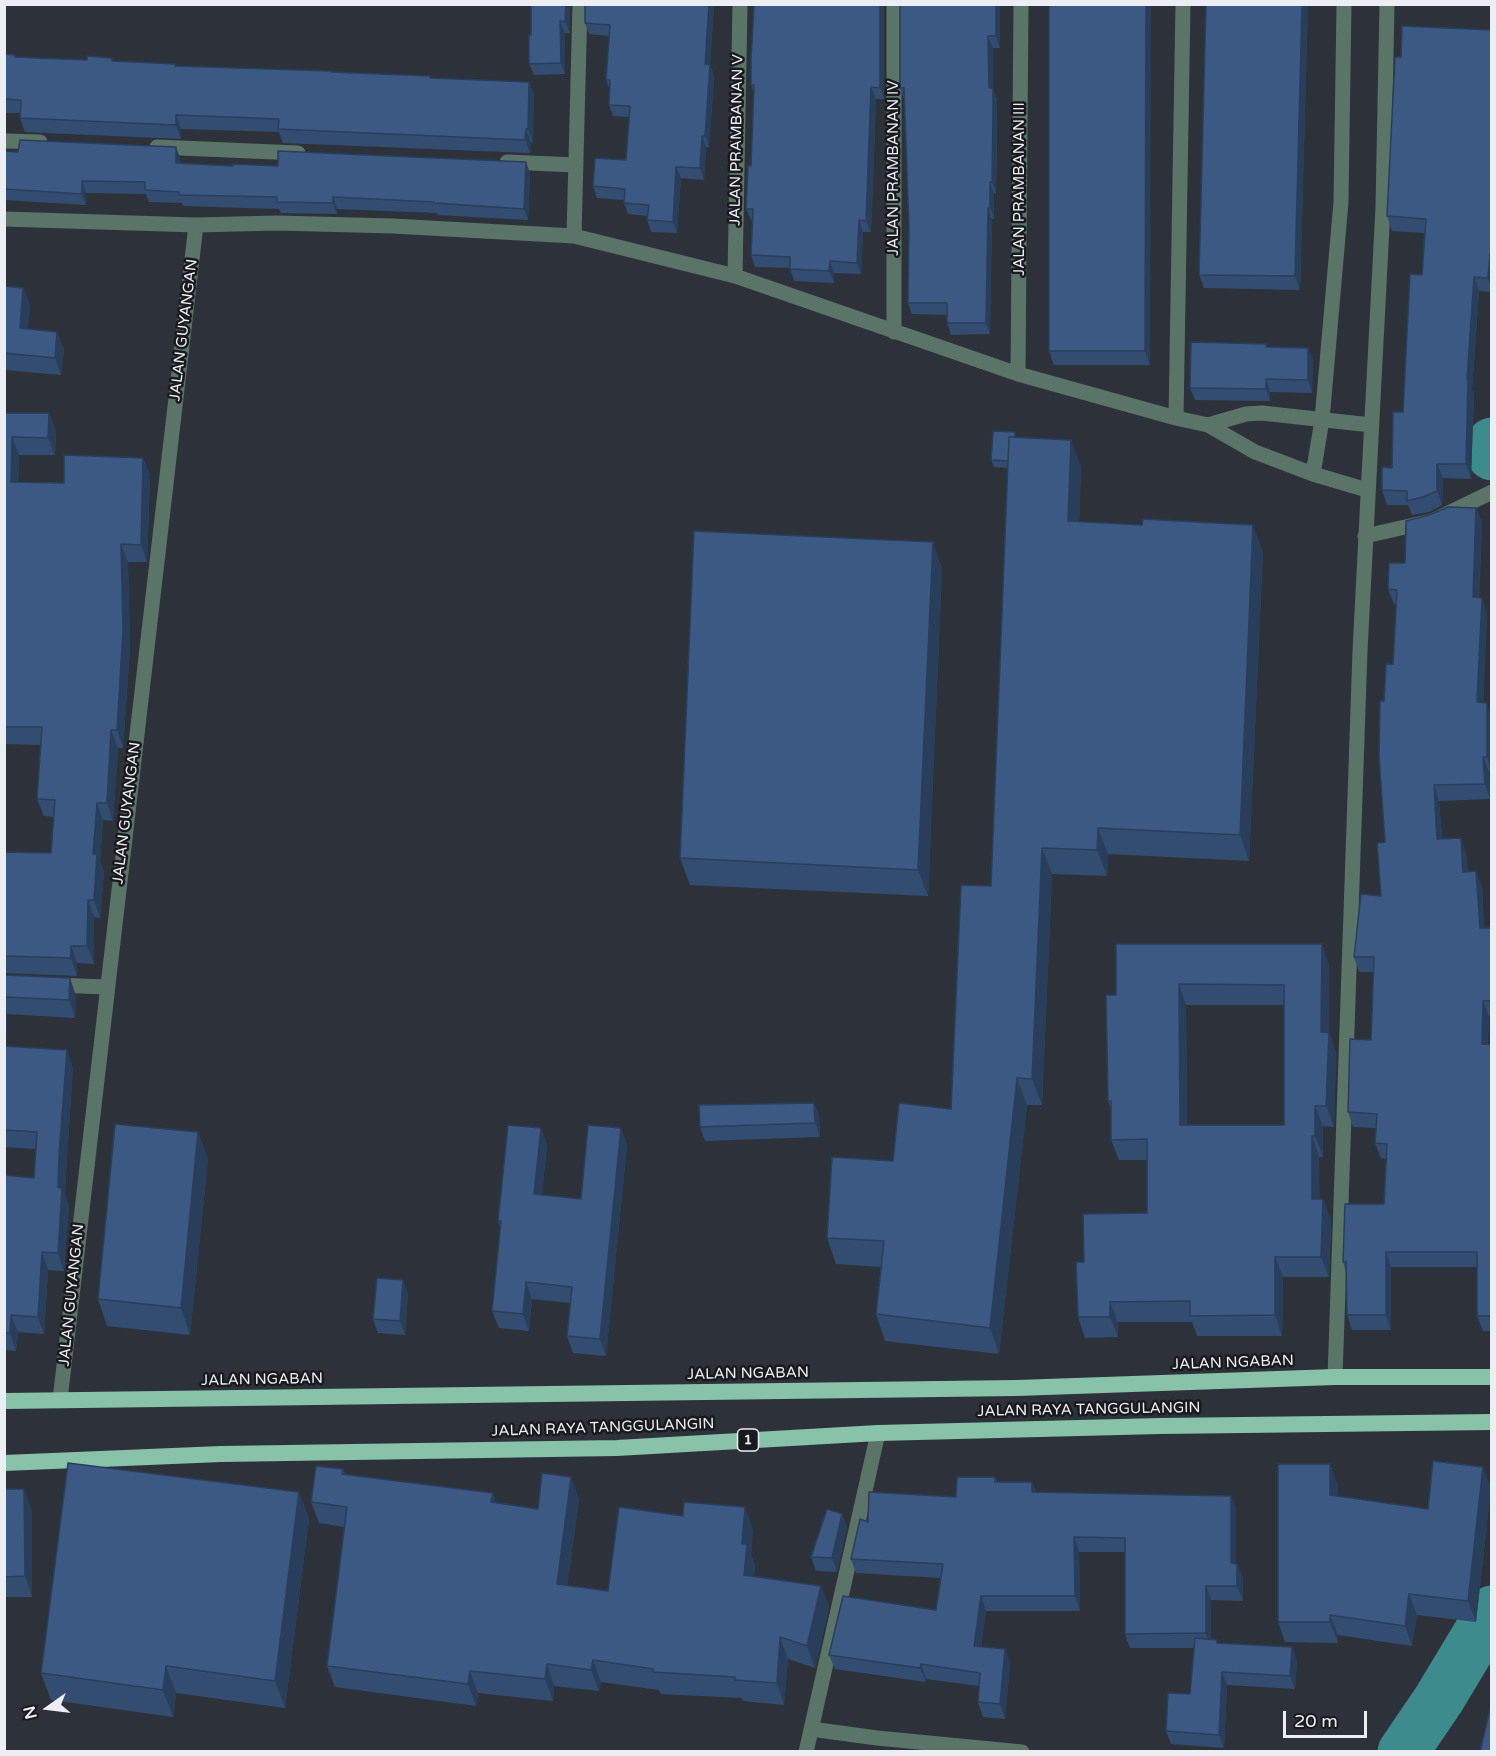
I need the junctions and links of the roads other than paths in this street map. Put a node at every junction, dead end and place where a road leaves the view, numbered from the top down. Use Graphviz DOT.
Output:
graph roads {
  1 [pos="580,4"];
  2 [pos="740,4"];
  3 [pos="894,4"];
  4 [pos="1021,4"];
  5 [pos="1183,4"];
  6 [pos="1344,4"];
  7 [pos="1387,4"];
  8 [pos="7,141"];
  9 [pos="55,143"];
  10 [pos="138,147"];
  11 [pos="315,154"];
  12 [pos="493,162"];
  13 [pos="576,165"];
  14 [pos="4,219"];
  15 [pos="196,225"];
  16 [pos="574,236"];
  17 [pos="735,276"];
  18 [pos="894,332"];
  19 [pos="1018,374"];
  20 [pos="1176,418"];
  21 [pos="1322,420"];
  22 [pos="1208,424"];
  23 [pos="1371,425"];
  24 [pos="1313,474"];
  25 [pos="1367,490"];
  26 [pos="1486,495"];
  27 [pos="1365,536"];
  28 [pos="39,985"];
  29 [pos="107,987"];
  30 [pos="1335,1377"];
  31 [pos="1491,1377"];
  32 [pos="60,1400"];
  33 [pos="4,1401"];
  34 [pos="1491,1422"];
  35 [pos="878,1433"];
  36 [pos="4,1463"];
  37 [pos="811,1729"];
  38 [pos="806,1752"];
  39 [pos="1022,1752"];
  1 -- 13 [label="street"];
  2 -- 17 [label="street, JALAN PRAMBANAN V"];
  3 -- 18 [label="street, JALAN PRAMBANAN IV"];
  4 -- 19 [label="street, JALAN PRAMBANAN III"];
  5 -- 20 [label="street"];
  6 -- 21 [label="street"];
  7 -- 23 [label="street"];
  8 -- 9 [label="street"];
  10 -- 11 [label="street"];
  12 -- 13 [label="street"];
  13 -- 16 [label="street"];
  14 -- 15 [label="street"];
  15 -- 16 [label="street"];
  15 -- 29 [label="street, JALAN GUYANGAN"];
  16 -- 17 [label="street"];
  17 -- 18 [label="street"];
  18 -- 19 [label="street"];
  19 -- 20 [label="street"];
  20 -- 22 [label="street"];
  21 -- 22 [label="street"];
  21 -- 23 [label="street"];
  21 -- 24 [label="street"];
  22 -- 24 [label="street"];
  23 -- 25 [label="street"];
  24 -- 25 [label="street"];
  25 -- 27 [label="street"];
  26 -- 27 [label="street"];
  27 -- 30 [label="street"];
  28 -- 29 [label="street"];
  29 -- 32 [label="street, JALAN GUYANGAN"];
  30 -- 31 [label="highway, JALAN NGABAN"];
  30 -- 32 [label="highway, JALAN NGABAN"];
  32 -- 33 [label="highway, JALAN NGABAN"];
  34 -- 35 [label="highway, JALAN RAYA TANGGULANGIN / 1"];
  35 -- 36 [label="highway, JALAN RAYA TANGGULANGIN / 1"];
  35 -- 37 [label="street"];
  37 -- 38 [label="street"];
  37 -- 39 [label="street"];
}
